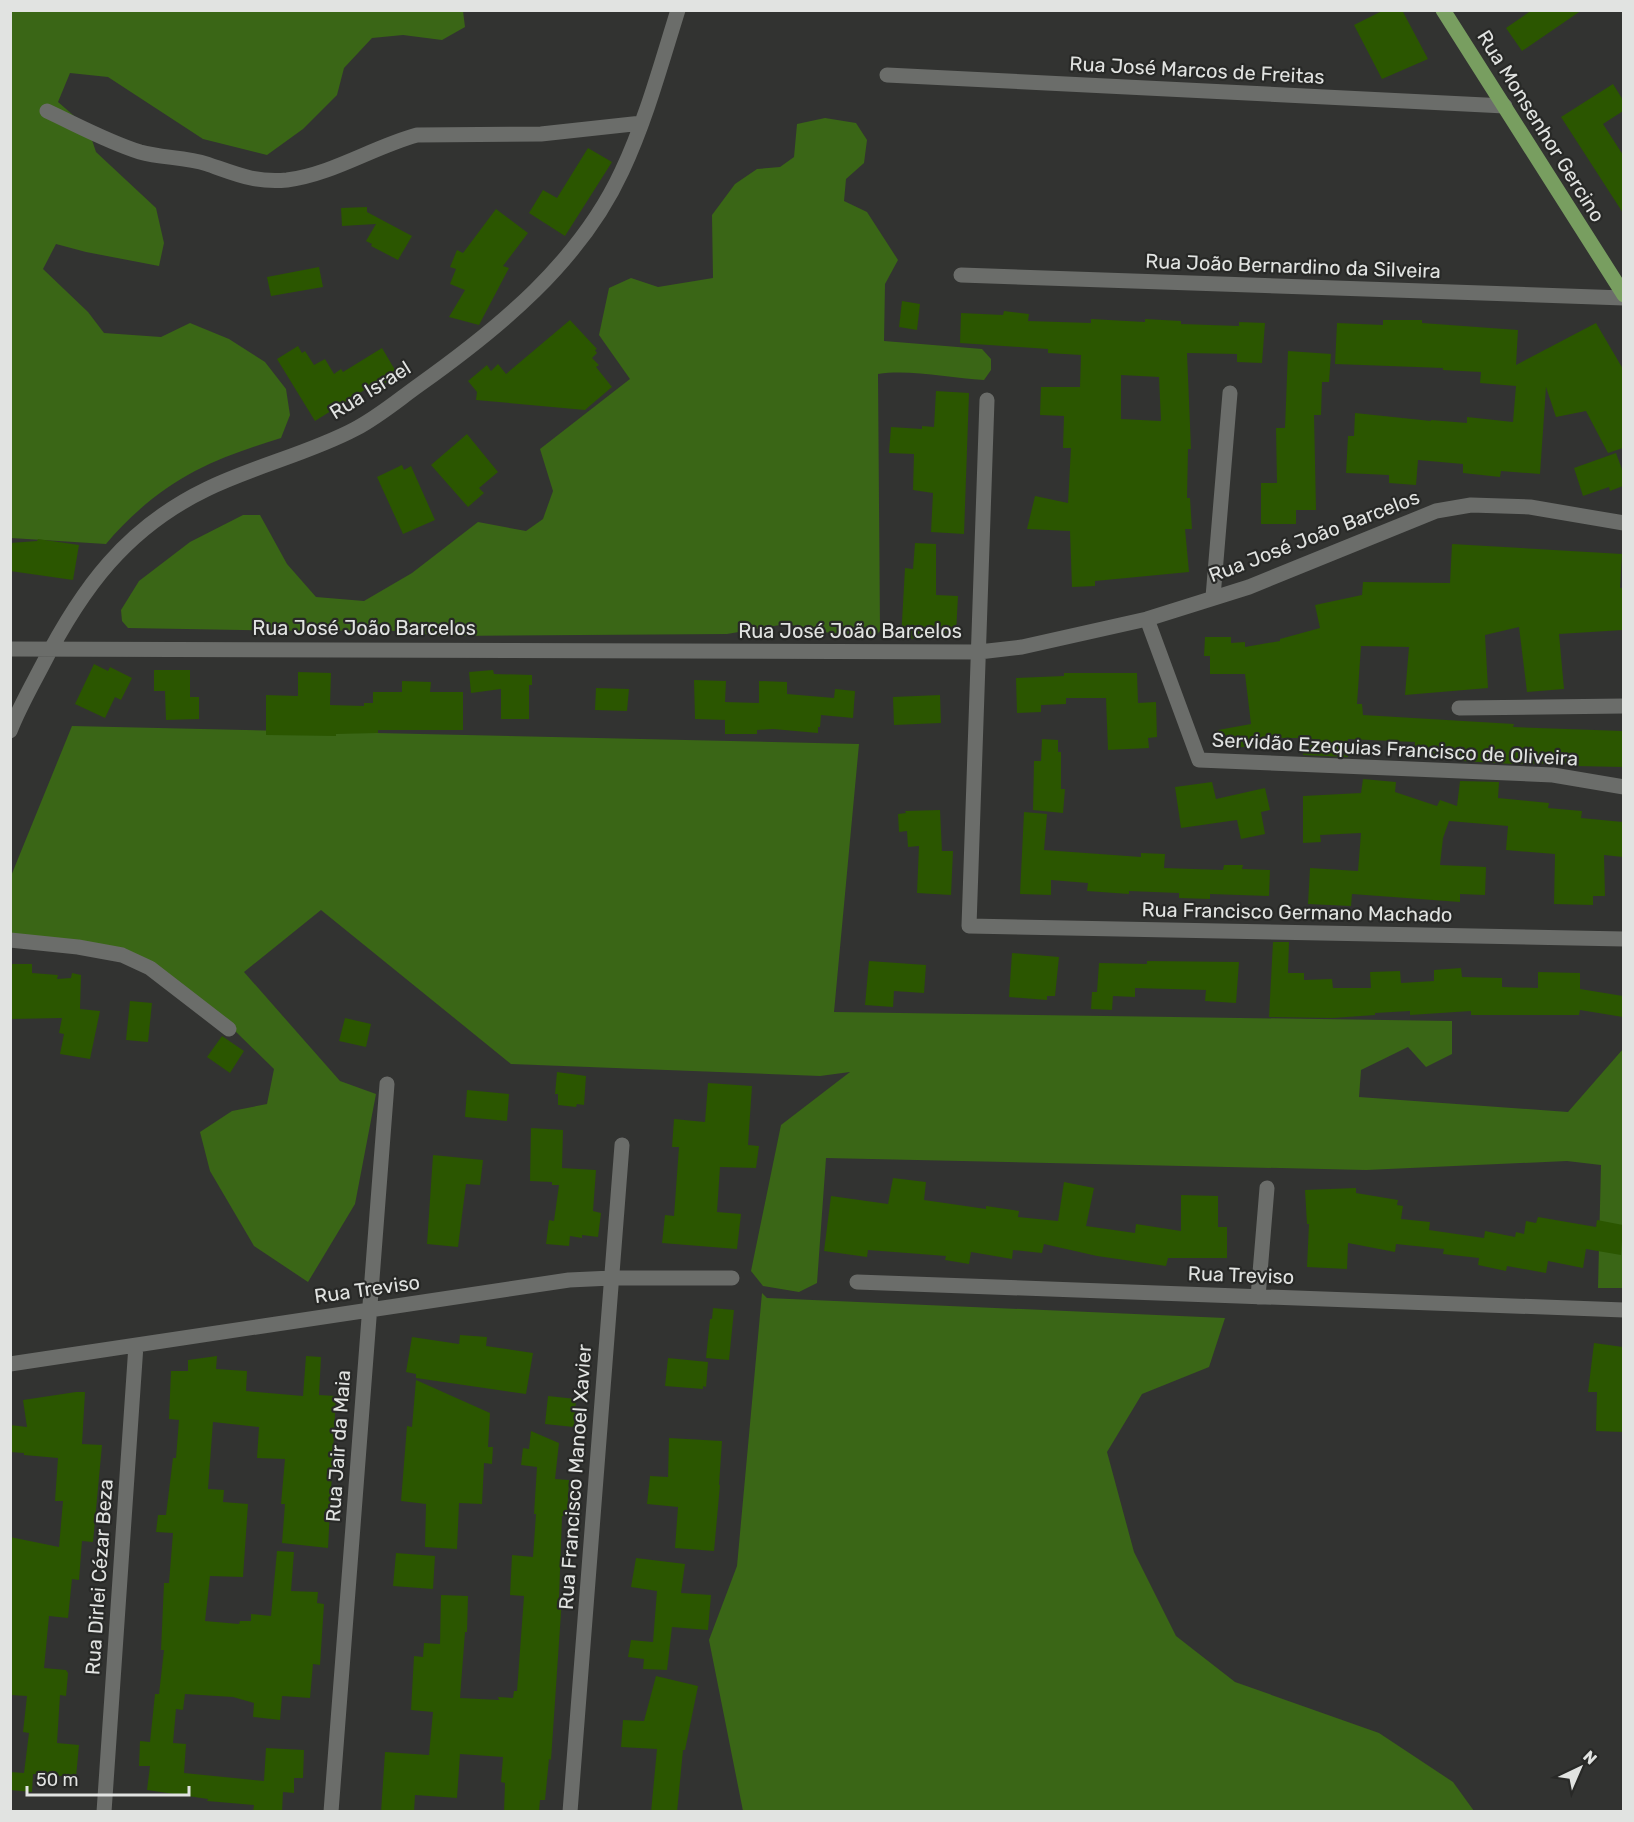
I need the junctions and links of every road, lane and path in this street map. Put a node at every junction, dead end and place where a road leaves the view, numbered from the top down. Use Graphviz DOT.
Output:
graph roads {
  1 [pos="678,10"];
  2 [pos="1443,10"];
  3 [pos="887,75"];
  4 [pos="1505,106"];
  5 [pos="47,111"];
  6 [pos="642,123"];
  7 [pos="961,276"];
  8 [pos="1623,296"];
  9 [pos="1230,393"];
  10 [pos="987,400"];
  11 [pos="1623,523"];
  12 [pos="1213,597"];
  13 [pos="1147,619"];
  14 [pos="51,647"];
  15 [pos="10,649"];
  16 [pos="978,652"];
  17 [pos="1623,706"];
  18 [pos="1459,708"];
  19 [pos="10,731"];
  20 [pos="1623,787"];
  21 [pos="1623,939"];
  22 [pos="10,940"];
  23 [pos="229,1029"];
  24 [pos="387,1084"];
  25 [pos="622,1145"];
  26 [pos="1267,1188"];
  27 [pos="612,1278"];
  28 [pos="732,1278"];
  29 [pos="856,1282"];
  30 [pos="1258,1297"];
  31 [pos="369,1309"];
  32 [pos="1623,1310"];
  33 [pos="136,1345"];
  34 [pos="10,1364"];
  35 [pos="104,1812"];
  36 [pos="331,1812"];
  37 [pos="570,1812"];
  1 -- 6 [label="street, Rua Israel"];
  2 -- 4 [label="main road, Rua Monsenhor Gercino"];
  3 -- 4 [label="street, Rua José Marcos de Freitas"];
  4 -- 8 [label="main road, Rua Monsenhor Gercino"];
  5 -- 6 [label="street"];
  6 -- 14 [label="street, Rua Israel"];
  7 -- 8 [label="street, Rua João Bernardino da Silveira"];
  9 -- 12 [label="street"];
  10 -- 16 [label="street"];
  11 -- 12 [label="street, Rua José João Barcelos"];
  12 -- 13 [label="street, Rua José João Barcelos"];
  13 -- 16 [label="street, Rua José João Barcelos"];
  13 -- 20 [label="street, Servidão Ezequias Francisco de Oliveira"];
  14 -- 15 [label="street, Rua José João Barcelos"];
  14 -- 16 [label="street, Rua José João Barcelos"];
  14 -- 19 [label="street, Rua Israel"];
  16 -- 21 [label="street, Rua Francisco Germano Machado"];
  17 -- 18 [label="street"];
  22 -- 23 [label="street"];
  24 -- 31 [label="street, Rua Jair da Maia"];
  25 -- 27 [label="street, Rua Francisco Manoel Xavier"];
  26 -- 30 [label="street"];
  27 -- 28 [label="street, Rua Treviso"];
  27 -- 31 [label="street, Rua Treviso"];
  27 -- 37 [label="street, Rua Francisco Manoel Xavier"];
  29 -- 30 [label="street, Rua Treviso"];
  30 -- 32 [label="street, Rua Treviso"];
  31 -- 33 [label="street, Rua Treviso"];
  31 -- 36 [label="street, Rua Jair da Maia"];
  33 -- 34 [label="street, Rua Treviso"];
  33 -- 35 [label="street, Rua Dirlei Cézar Beza"];
}
